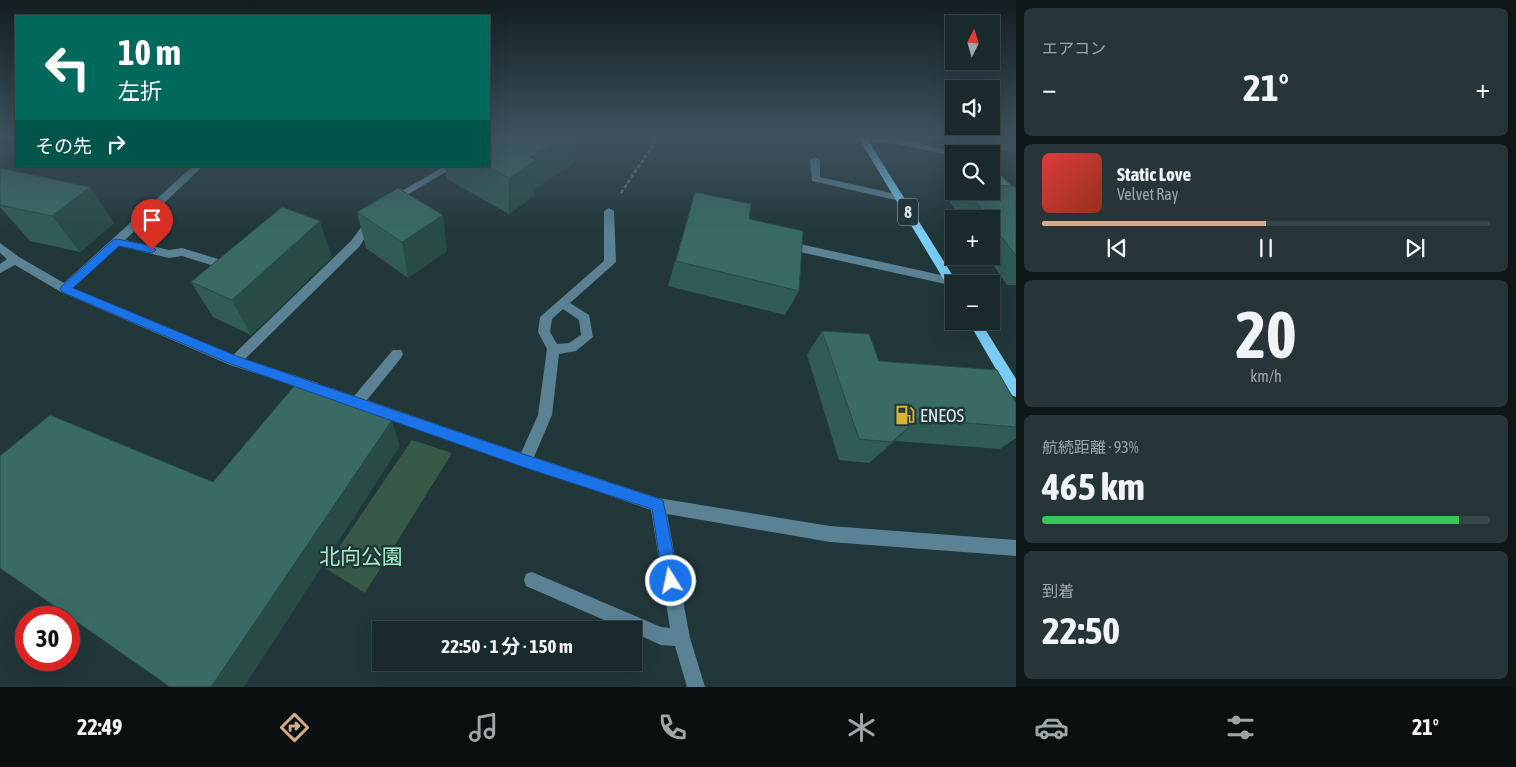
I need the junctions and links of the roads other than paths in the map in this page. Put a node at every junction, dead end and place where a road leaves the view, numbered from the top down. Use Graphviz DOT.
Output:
graph roads {
  1 [pos="196,169"];
  2 [pos="447,169"];
  3 [pos="815,169"];
  4 [pos="882,169"];
  5 [pos="1000,180"];
  6 [pos="1016,197"];
  7 [pos="900,198"];
  8 [pos="608,211"];
  9 [pos="117,242"];
  10 [pos="774,243"];
  11 [pos="0,247"];
  12 [pos="15,260"];
  13 [pos="224,266"];
  14 [pos="0,268"];
  15 [pos="947,275"];
  16 [pos="945,282"];
  17 [pos="66,289"];
  18 [pos="563,304"];
  19 [pos="979,330"];
  20 [pos="553,349"];
  21 [pos="396,354"];
  22 [pos="235,360"];
  23 [pos="1016,391"];
  24 [pos="357,402"];
  25 [pos="526,462"];
  26 [pos="658,505"];
  27 [pos="1016,548"];
  28 [pos="532,580"];
  29 [pos="681,638"];
  30 [pos="696,687"];
  1 -- 9 [label="street"];
  2 -- 22 [label="street"];
  3 -- 7 [label="street"];
  4 -- 7 [label="main road, 8"];
  5 -- 6 [label="street"];
  7 -- 15 [label="main road, 8"];
  8 -- 18 [label="street"];
  9 -- 13 [label="street"];
  9 -- 17 [label="street"];
  10 -- 16 [label="street"];
  11 -- 12 [label="street"];
  12 -- 14 [label="street"];
  12 -- 17 [label="street"];
  17 -- 22 [label="street"];
  18 -- 20 [label="street"];
  18 -- 20 [label="street"];
  19 -- 23 [label="main road"];
  20 -- 25 [label="street"];
  21 -- 24 [label="street"];
  22 -- 24 [label="street"];
  24 -- 25 [label="street"];
  25 -- 26 [label="street"];
  26 -- 27 [label="street"];
  26 -- 29 [label="street"];
  28 -- 29 [label="street"];
  29 -- 30 [label="street"];
}
